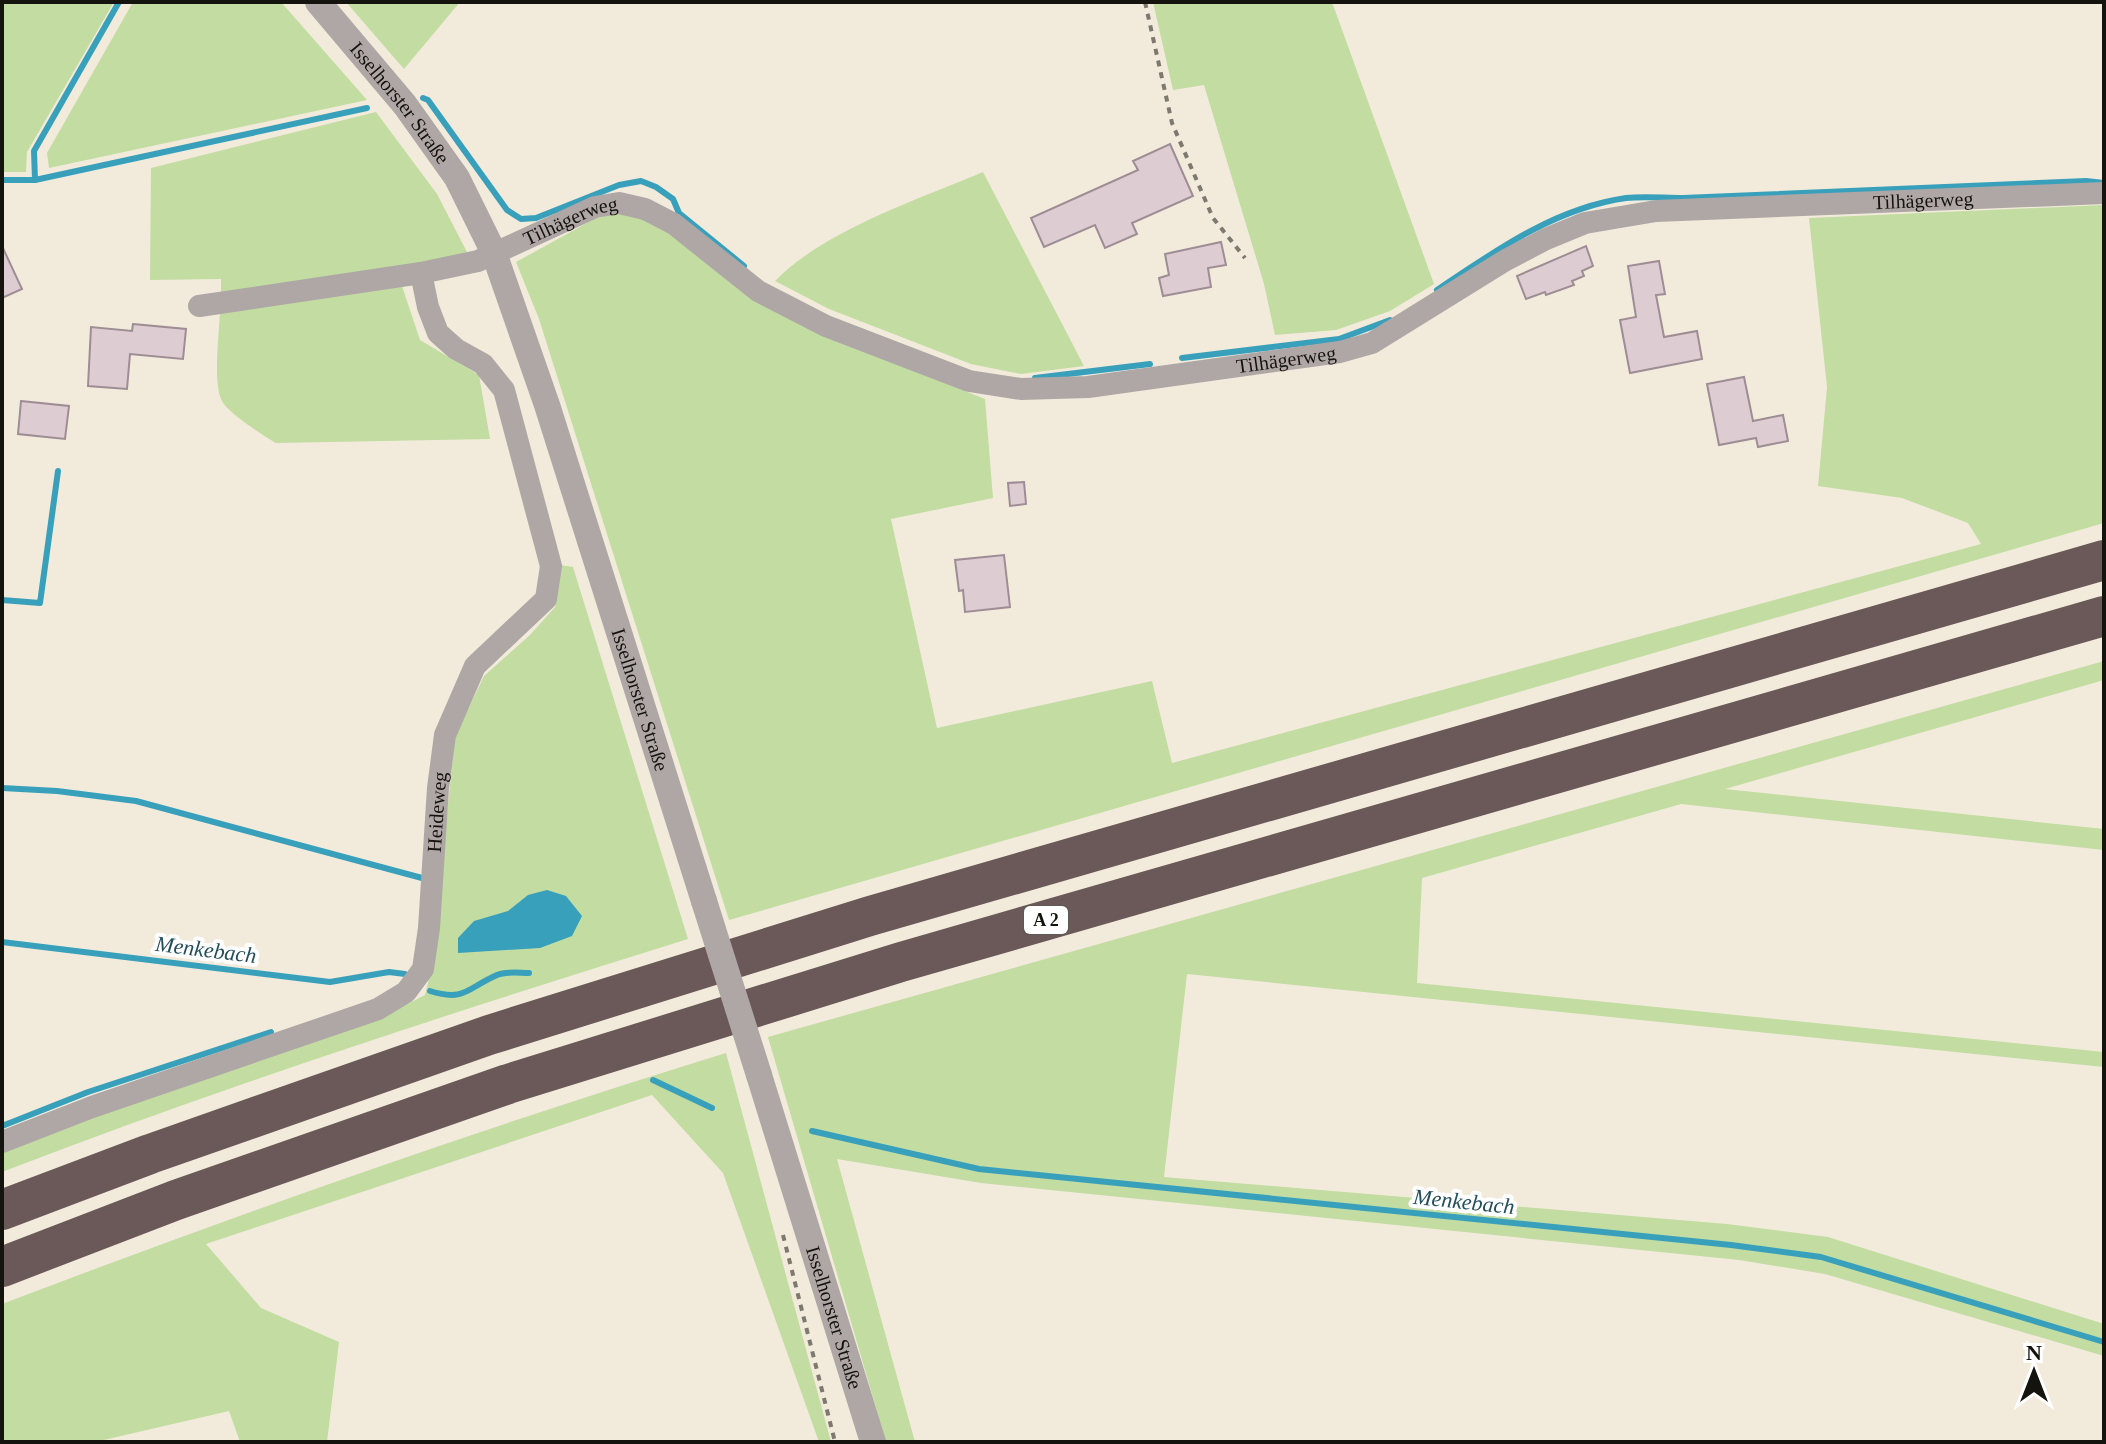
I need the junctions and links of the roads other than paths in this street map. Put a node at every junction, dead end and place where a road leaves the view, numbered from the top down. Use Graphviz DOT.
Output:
graph roads {
  1 [pos="318,2"];
  2 [pos="2104,193"];
  3 [pos="494,253"];
  4 [pos="421,273"];
  5 [pos="199,306"];
  6 [pos="2104,560"];
  7 [pos="2104,616"];
  8 [pos="2,1142"];
  9 [pos="2,1210"];
  10 [pos="2,1267"];
  11 [pos="873,1442"];
  1 -- 3 [label="street, Isselhorster Straße"];
  2 -- 3 [label="street, Tilhägerweg"];
  3 -- 4 [label="street"];
  3 -- 11 [label="street, Isselhorster Straße, bridge"];
  4 -- 5 [label="street"];
  4 -- 8 [label="street, Heideweg"];
  6 -- 9 [label="highway"];
  7 -- 10 [label="highway, A 2"];
}
